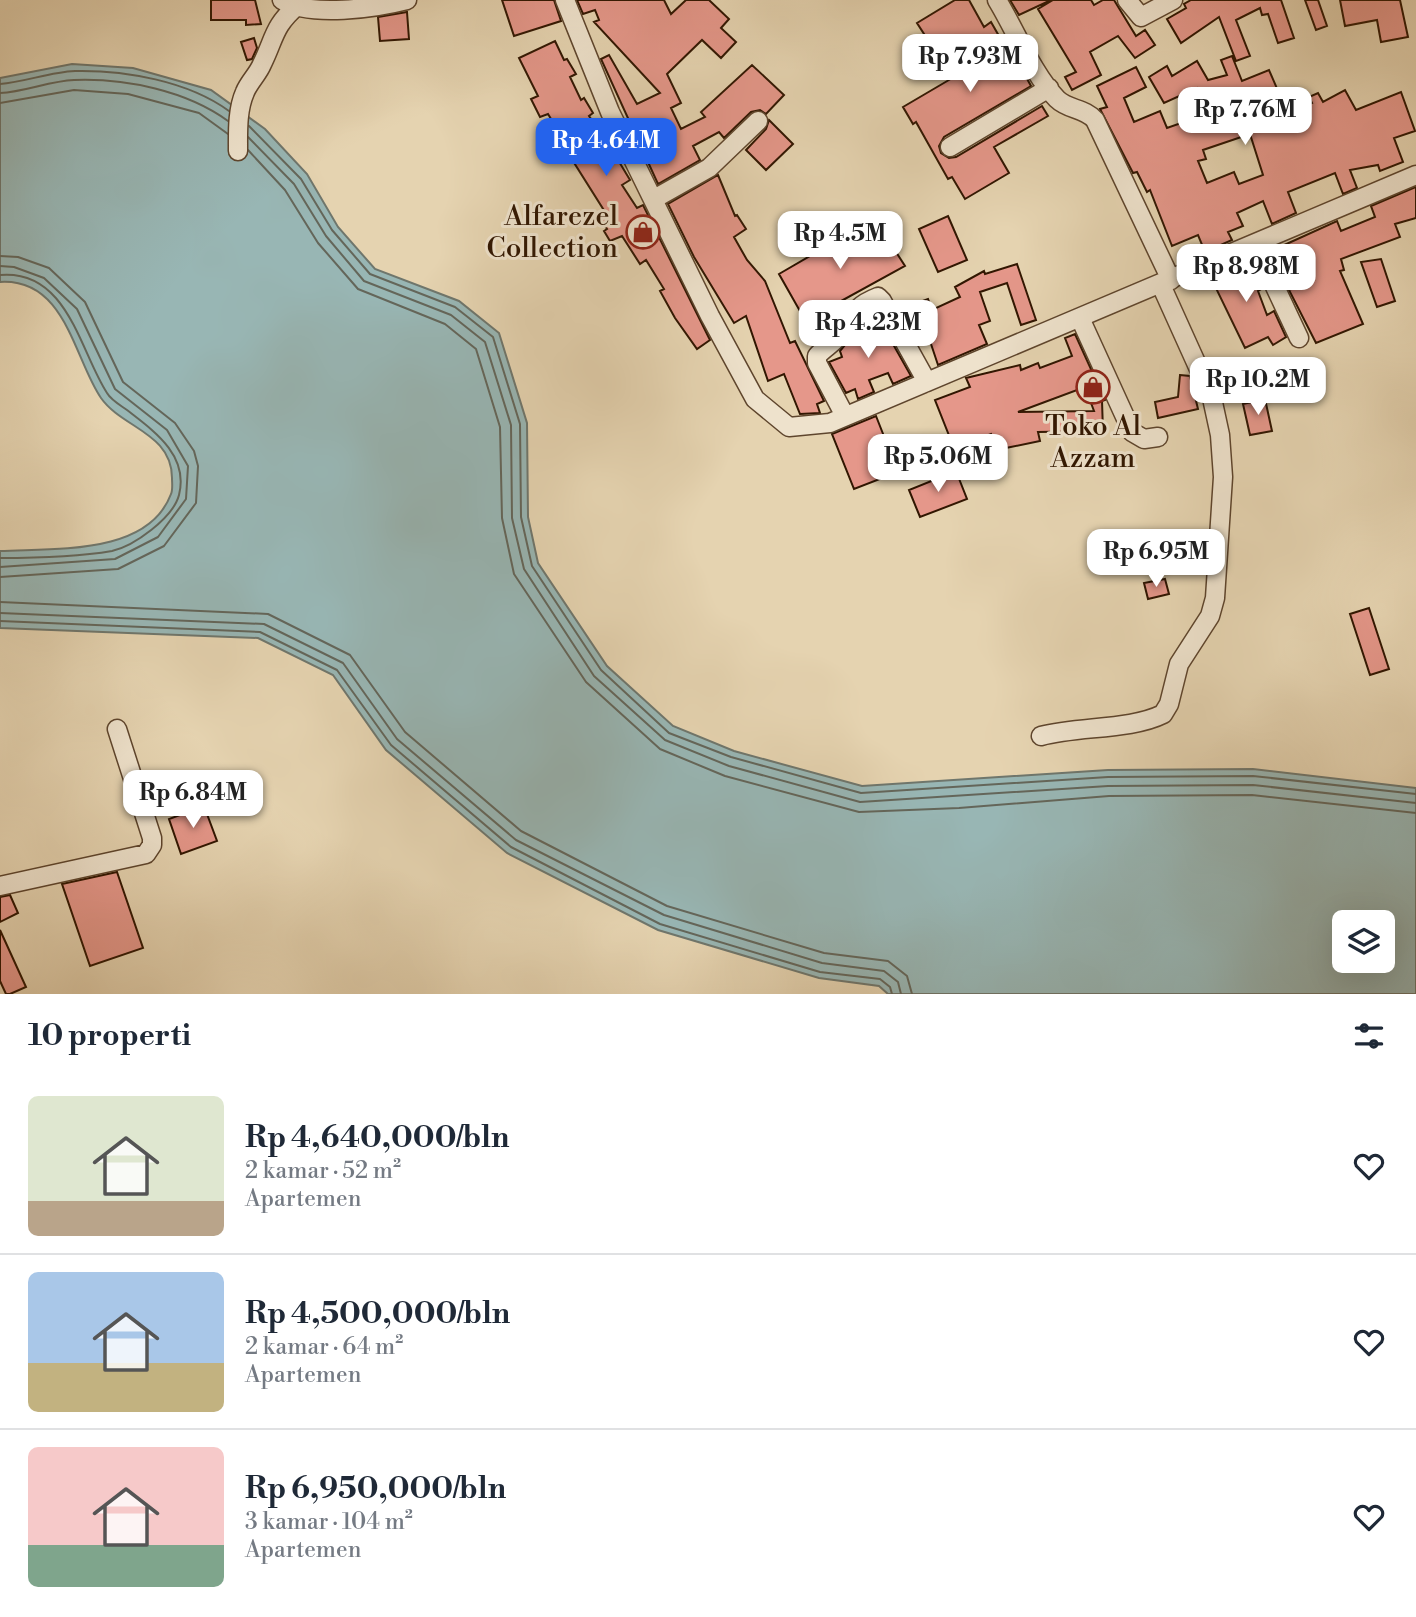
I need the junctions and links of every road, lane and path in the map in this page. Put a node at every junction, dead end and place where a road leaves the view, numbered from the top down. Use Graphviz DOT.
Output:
graph roads {
  1 [pos="407,0"];
  2 [pos="565,0"];
  3 [pos="998,0"];
  4 [pos="1127,0"];
  5 [pos="1173,0"];
  6 [pos="290,3"];
  7 [pos="1049,88"];
  8 [pos="758,121"];
  9 [pos="950,147"];
  10 [pos="238,151"];
  11 [pos="1416,175"];
  12 [pos="654,199"];
  13 [pos="1255,244"];
  14 [pos="1166,283"];
  15 [pos="1080,318"];
  16 [pos="1299,338"];
  17 [pos="927,382"];
  18 [pos="845,416"];
  19 [pos="1158,437"];
  20 [pos="117,729"];
  21 [pos="1041,736"];
  22 [pos="0,886"];
  1 -- 6 [label="street"];
  2 -- 12 [label="street"];
  3 -- 7 [label="street"];
  4 -- 5 [label="street"];
  6 -- 10 [label="street"];
  7 -- 9 [label="street"];
  7 -- 14 [label="street"];
  8 -- 12 [label="street"];
  11 -- 13 [label="street"];
  12 -- 18 [label="street"];
  13 -- 14 [label="street"];
  13 -- 16 [label="street"];
  14 -- 15 [label="street"];
  14 -- 21 [label="street"];
  15 -- 17 [label="street"];
  15 -- 19 [label="street"];
  17 -- 18 [label="street"];
  17 -- 18 [label="street"];
  20 -- 22 [label="street"];
}
